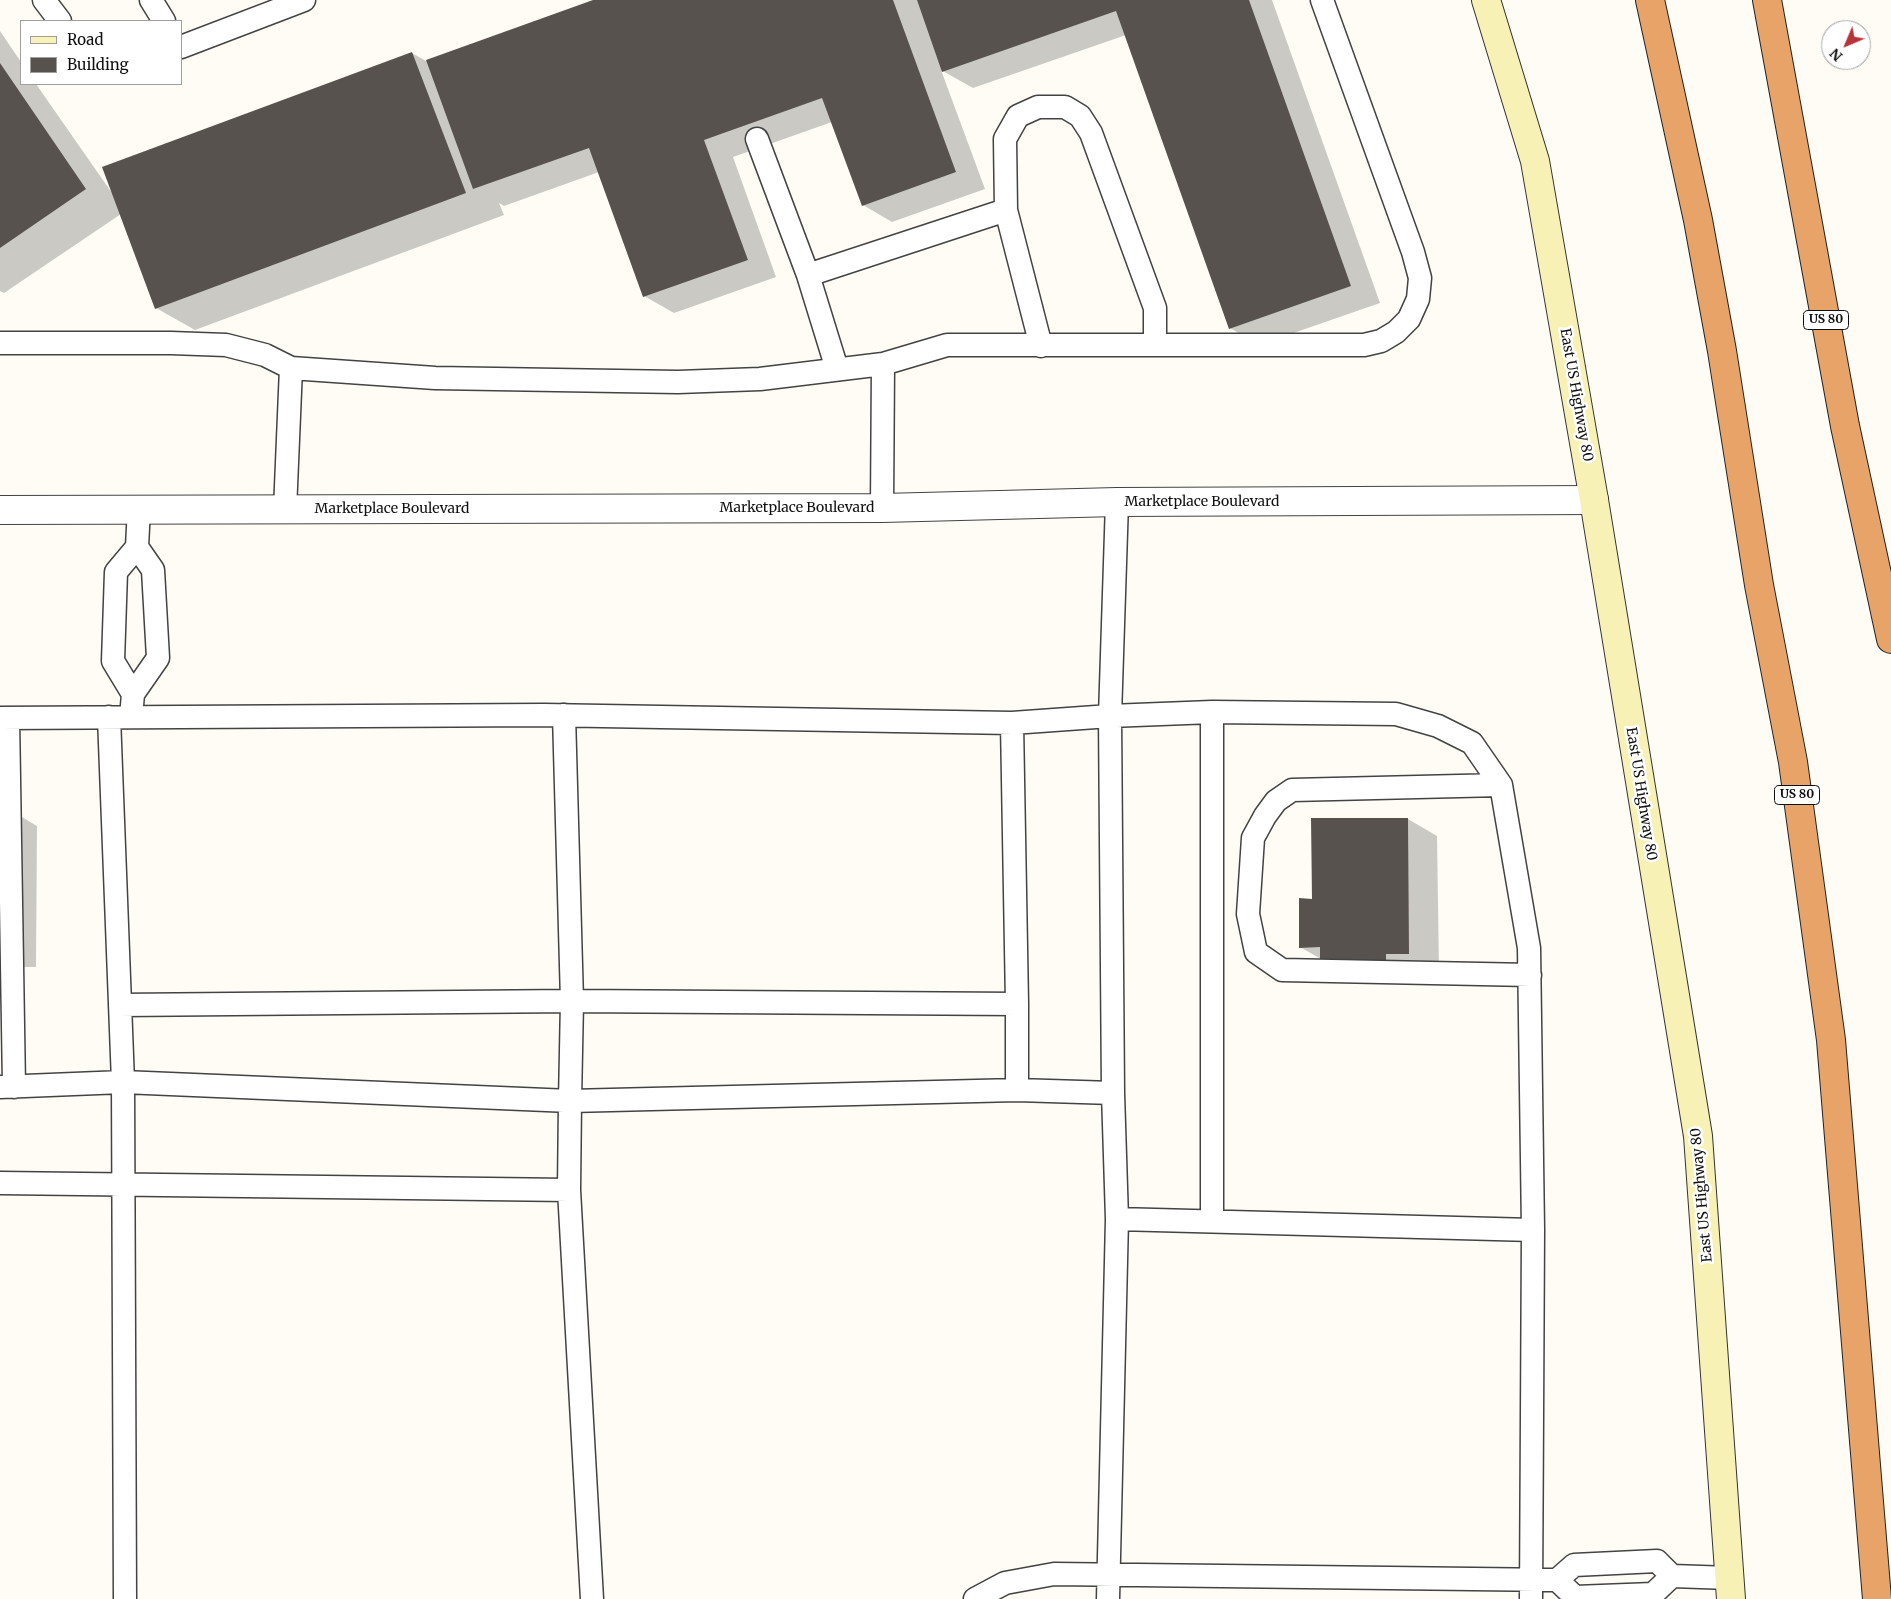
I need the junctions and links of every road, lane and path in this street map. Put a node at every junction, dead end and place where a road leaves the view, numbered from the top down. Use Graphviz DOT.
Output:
graph roads {
  1 [pos="44,0"];
  2 [pos="151,0"];
  3 [pos="304,0"];
  4 [pos="1322,0"];
  5 [pos="1486,0"];
  6 [pos="1650,0"];
  7 [pos="1767,0"];
  8 [pos="59,20"];
  9 [pos="163,20"];
  10 [pos="182,47"];
  11 [pos="757,139"];
  12 [pos="1006,210"];
  13 [pos="808,275"];
  14 [pos="0,343"];
  15 [pos="1155,345"];
  16 [pos="1041,346"];
  17 [pos="883,364"];
  18 [pos="291,368"];
  19 [pos="837,369"];
  20 [pos="1594,500"];
  21 [pos="1117,502"];
  22 [pos="139,508"];
  23 [pos="882,508"];
  24 [pos="0,510"];
  25 [pos="285,510"];
  26 [pos="137,546"];
  27 [pos="1891,639"];
  28 [pos="133,694"];
  29 [pos="1212,712"];
  30 [pos="564,716"];
  31 [pos="1110,716"];
  32 [pos="109,717"];
  33 [pos="131,717"];
  34 [pos="4,718"];
  35 [pos="1012,723"];
  36 [pos="1501,785"];
  37 [pos="1530,975"];
  38 [pos="6,994"];
  39 [pos="572,1001"];
  40 [pos="1017,1004"];
  41 [pos="120,1005"];
  42 [pos="123,1082"];
  43 [pos="7,1087"];
  44 [pos="1017,1090"];
  45 [pos="1113,1093"];
  46 [pos="570,1101"];
  47 [pos="0,1183"];
  48 [pos="122,1185"];
  49 [pos="569,1190"];
  50 [pos="1117,1219"];
  51 [pos="1212,1221"];
  52 [pos="1533,1230"];
  53 [pos="1108,1574"];
  54 [pos="1672,1576"];
  55 [pos="1557,1580"];
  56 [pos="1731,1588"];
  57 [pos="1414,1589"];
  58 [pos="1530,1589"];
  59 [pos="125,1599"];
  60 [pos="592,1599"];
  61 [pos="975,1599"];
  62 [pos="1108,1599"];
  63 [pos="1877,1599"];
  1 -- 8 [label="lane"];
  2 -- 9 [label="lane"];
  3 -- 10 [label="lane"];
  4 -- 15 [label="lane"];
  5 -- 20 [label="main road, East US Highway 80"];
  6 -- 63 [label="highway, US 80"];
  7 -- 27 [label="highway, US 80"];
  11 -- 13 [label="lane"];
  12 -- 13 [label="lane"];
  12 -- 15 [label="lane"];
  12 -- 16 [label="lane"];
  13 -- 19 [label="lane"];
  14 -- 18 [label="lane"];
  15 -- 16 [label="lane"];
  16 -- 17 [label="lane"];
  17 -- 19 [label="lane"];
  17 -- 23 [label="lane"];
  18 -- 19 [label="lane"];
  18 -- 25 [label="lane"];
  20 -- 21 [label="street, Marketplace Boulevard"];
  20 -- 56 [label="main road, East US Highway 80"];
  21 -- 23 [label="street, Marketplace Boulevard"];
  21 -- 31 [label="lane"];
  22 -- 24 [label="street, Marketplace Boulevard"];
  22 -- 25 [label="street, Marketplace Boulevard"];
  22 -- 26 [label="lane"];
  23 -- 25 [label="street, Marketplace Boulevard"];
  26 -- 28 [label="lane"];
  26 -- 28 [label="lane"];
  28 -- 33 [label="lane"];
  29 -- 31 [label="lane"];
  29 -- 36 [label="lane"];
  29 -- 51 [label="lane"];
  30 -- 33 [label="lane"];
  30 -- 35 [label="lane"];
  30 -- 39 [label="lane"];
  31 -- 35 [label="lane"];
  31 -- 45 [label="lane"];
  32 -- 33 [label="lane"];
  32 -- 34 [label="lane"];
  32 -- 41 [label="lane"];
  34 -- 38 [label="lane"];
  35 -- 40 [label="lane"];
  36 -- 37 [label="lane"];
  36 -- 37 [label="lane"];
  37 -- 52 [label="lane"];
  38 -- 43 [label="lane"];
  39 -- 40 [label="lane"];
  39 -- 41 [label="lane"];
  39 -- 46 [label="lane"];
  40 -- 44 [label="lane"];
  41 -- 42 [label="lane"];
  42 -- 43 [label="lane"];
  42 -- 46 [label="lane"];
  42 -- 48 [label="lane"];
  44 -- 45 [label="lane"];
  44 -- 46 [label="lane"];
  45 -- 50 [label="lane"];
  46 -- 49 [label="lane"];
  47 -- 48 [label="lane"];
  48 -- 49 [label="lane"];
  48 -- 59 [label="lane"];
  49 -- 60 [label="lane"];
  50 -- 51 [label="lane"];
  50 -- 53 [label="lane"];
  51 -- 52 [label="lane"];
  52 -- 58 [label="lane"];
  53 -- 57 [label="lane"];
  53 -- 61 [label="lane"];
  53 -- 62 [label="lane"];
  54 -- 55 [label="lane"];
  54 -- 55 [label="lane"];
  54 -- 56 [label="lane"];
  55 -- 58 [label="lane"];
  57 -- 58 [label="lane"];
}
